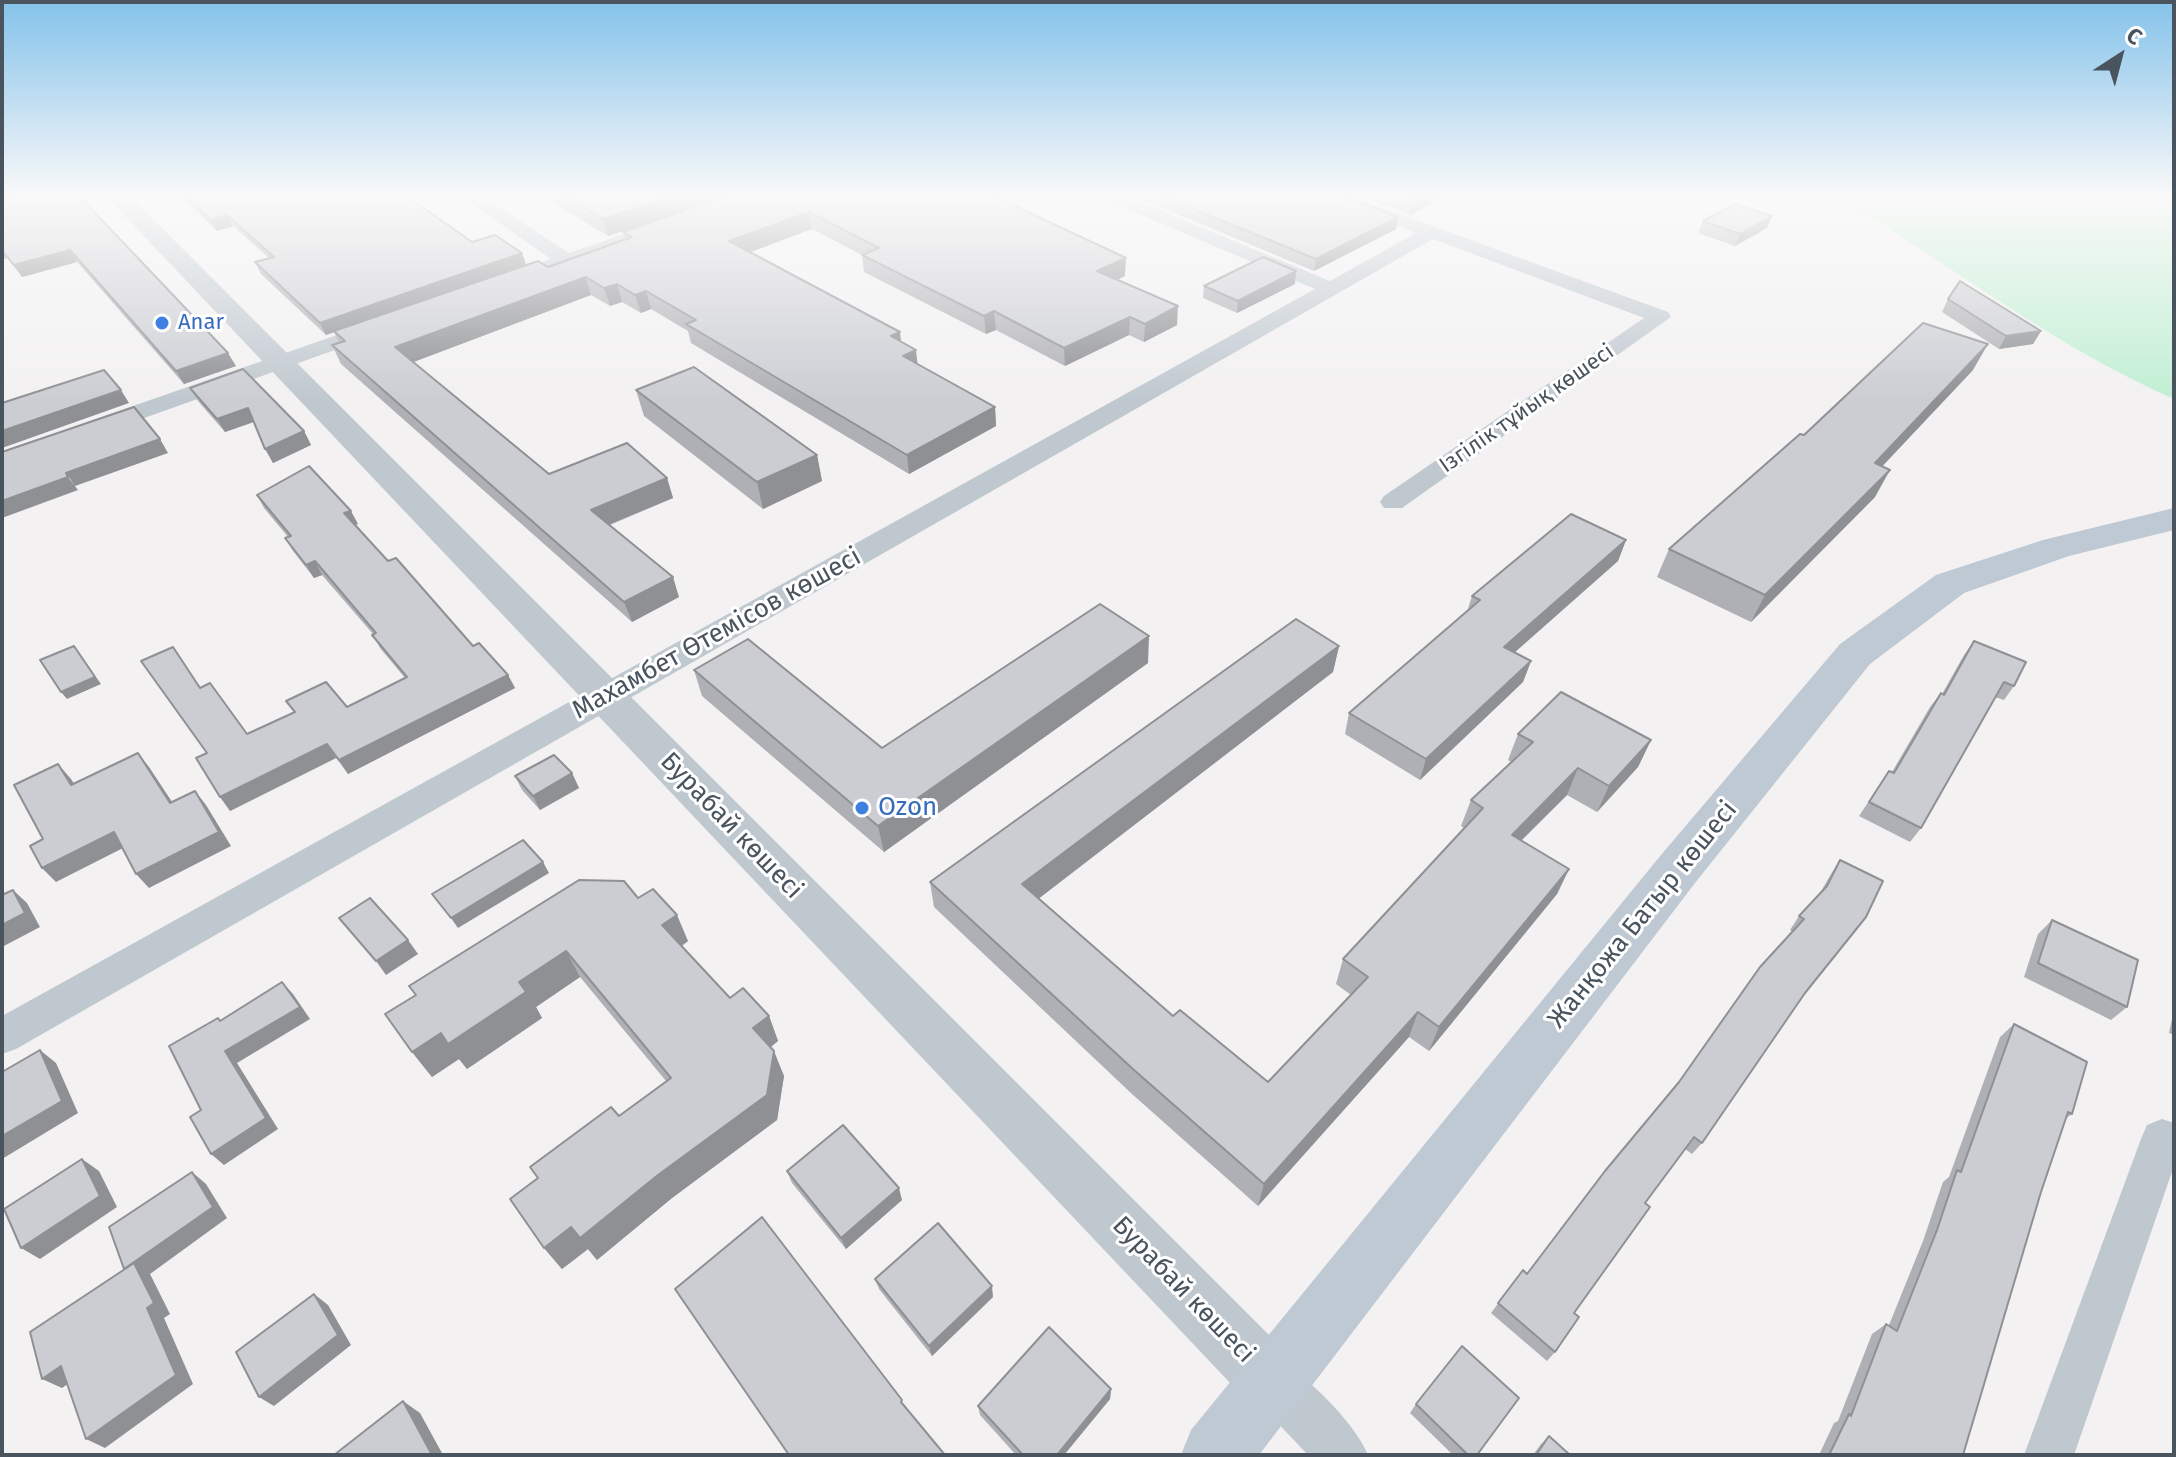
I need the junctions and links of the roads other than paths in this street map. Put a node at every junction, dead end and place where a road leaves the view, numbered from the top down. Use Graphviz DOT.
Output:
graph roads {
  1 [pos="184,265"];
  2 [pos="552,265"];
  3 [pos="1275,265"];
  4 [pos="1372,265"];
  5 [pos="1520,265"];
  6 [pos="494,286"];
  7 [pos="1330,288"];
  8 [pos="393,322"];
  9 [pos="278,362"];
  10 [pos="75,434"];
  11 [pos="1393,502"];
  12 [pos="2174,519"];
  13 [pos="605,697"];
  14 [pos="2,1036"];
  15 [pos="2162,1139"];
  16 [pos="1272,1382"];
  17 [pos="1216,1455"];
  18 [pos="1343,1455"];
  19 [pos="2049,1455"];
  1 -- 9 [label="street, Бурабай көшесі"];
  2 -- 6 [label="street"];
  3 -- 7 [label="street"];
  4 -- 7 [label="street, Махамбет Өтемісов көшесі"];
  5 -- 11 [label="street, Ізгілік тұйық көшесі"];
  7 -- 13 [label="street, Махамбет Өтемісов көшесі"];
  8 -- 9 [label="street"];
  9 -- 10 [label="street"];
  9 -- 13 [label="street, Бурабай көшесі"];
  12 -- 16 [label="main road, Жанқожа Батыр көшесі"];
  13 -- 14 [label="street, Махамбет Өтемісов көшесі"];
  13 -- 16 [label="street, Бурабай көшесі"];
  15 -- 19 [label="street"];
  16 -- 17 [label="main road, Жанқожа Батыр көшесі"];
  16 -- 18 [label="street, Бурабай көшесі"];
}
